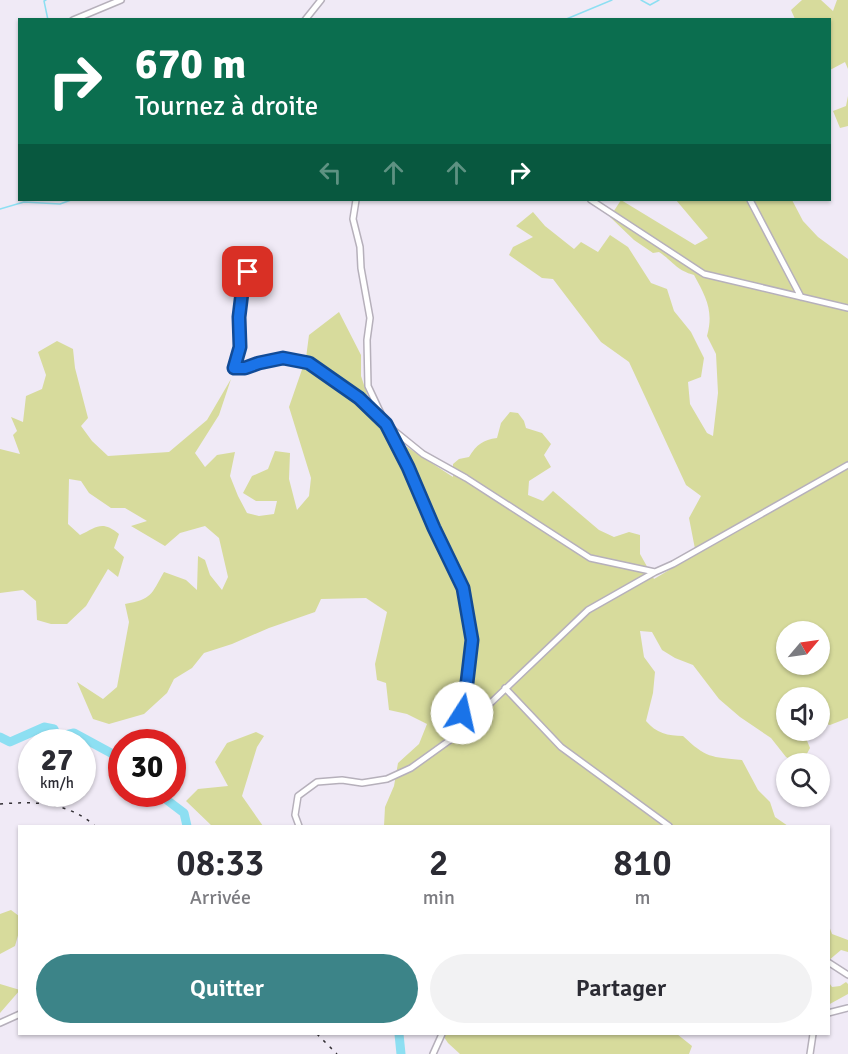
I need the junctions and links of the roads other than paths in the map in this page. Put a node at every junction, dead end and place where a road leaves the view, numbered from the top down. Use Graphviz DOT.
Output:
graph roads {
  1 [pos="121,0"];
  2 [pos="321,0"];
  3 [pos="78,18"];
  4 [pos="306,18"];
  5 [pos="356,201"];
  6 [pos="593,201"];
  7 [pos="751,201"];
  8 [pos="263,260"];
  9 [pos="801,297"];
  10 [pos="848,308"];
  11 [pos="386,424"];
  12 [pos="848,465"];
  13 [pos="655,572"];
  14 [pos="505,688"];
  15 [pos="457,735"];
  16 [pos="299,825"];
  17 [pos="668,825"];
  18 [pos="830,963"];
  19 [pos="848,975"];
  20 [pos="848,1008"];
  21 [pos="830,1012"];
  22 [pos="18,1015"];
  23 [pos="0,1023"];
  24 [pos="442,1035"];
  25 [pos="813,1035"];
  26 [pos="433,1054"];
  27 [pos="810,1054"];
  1 -- 3 [label="street"];
  2 -- 4 [label="street"];
  5 -- 11 [label="street"];
  6 -- 9 [label="street"];
  7 -- 9 [label="street"];
  8 -- 11 [label="street"];
  9 -- 10 [label="street"];
  11 -- 13 [label="street"];
  11 -- 15 [label="street"];
  12 -- 13 [label="street"];
  13 -- 14 [label="street"];
  14 -- 15 [label="street"];
  14 -- 17 [label="street"];
  15 -- 16 [label="street"];
  18 -- 19 [label="street"];
  20 -- 21 [label="street"];
  22 -- 23 [label="street"];
  24 -- 26 [label="street"];
  25 -- 27 [label="street"];
}
